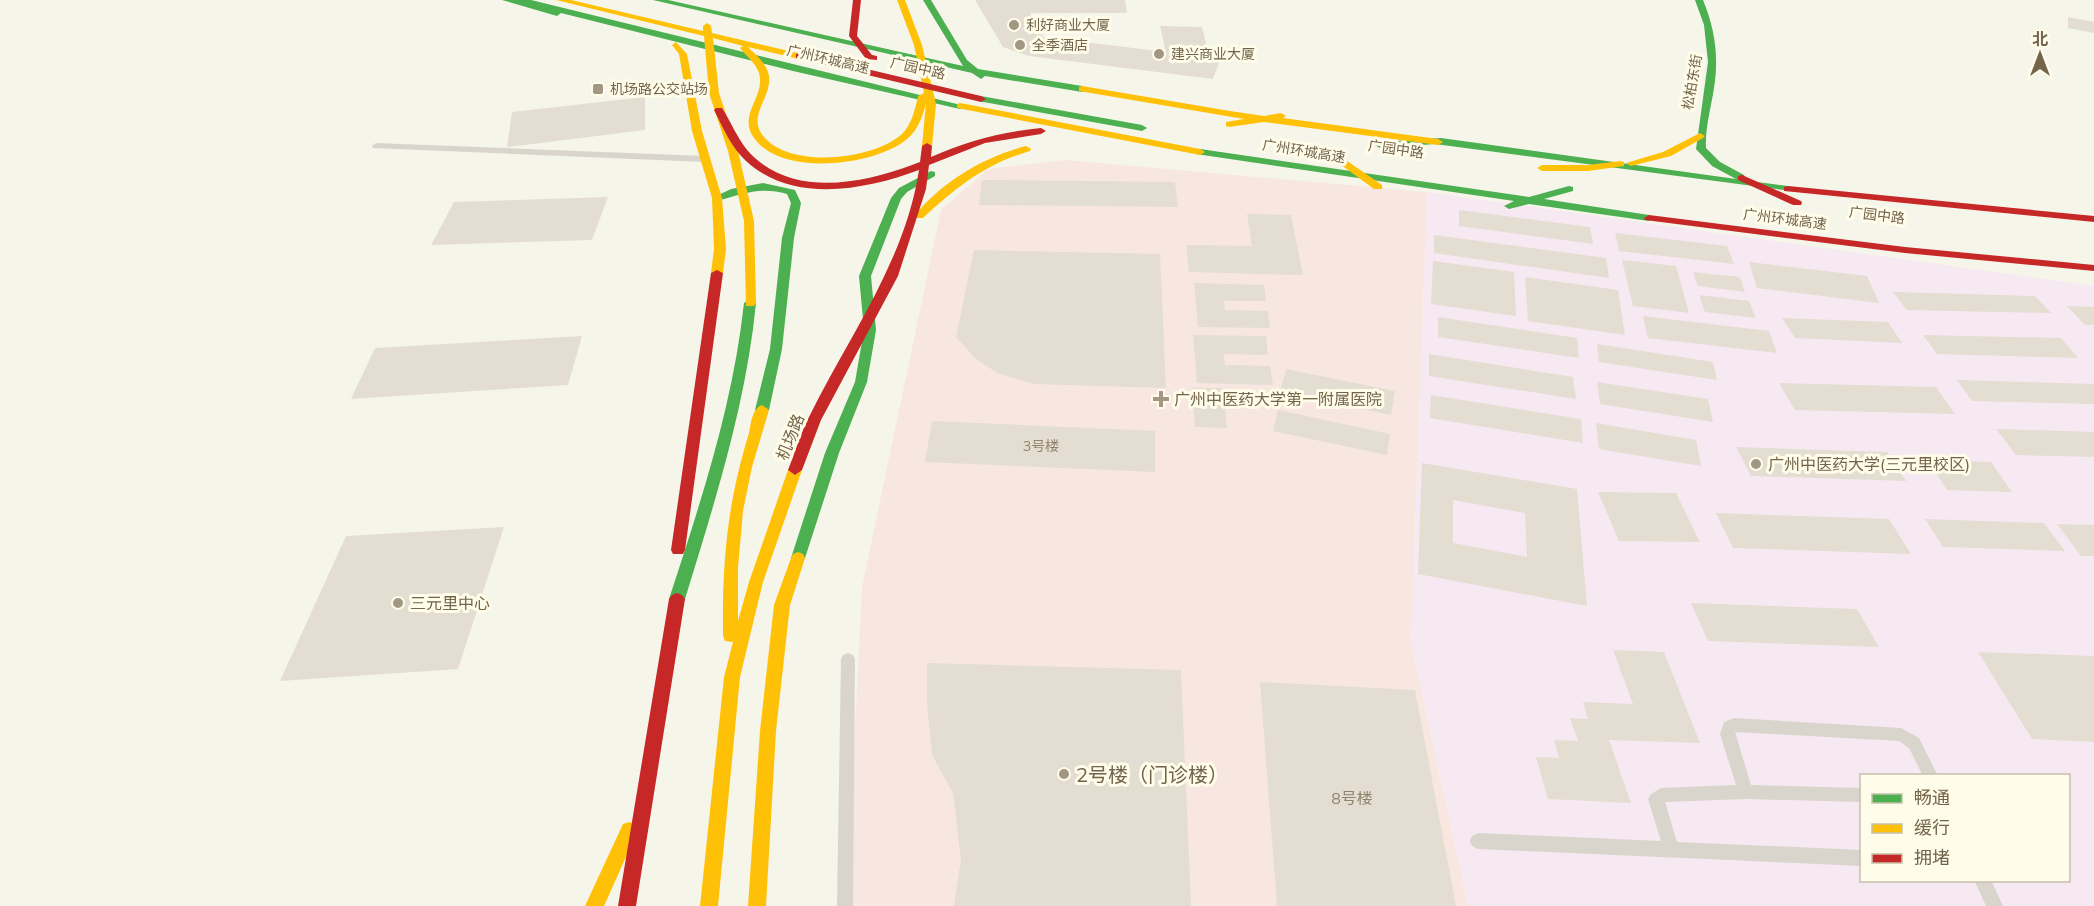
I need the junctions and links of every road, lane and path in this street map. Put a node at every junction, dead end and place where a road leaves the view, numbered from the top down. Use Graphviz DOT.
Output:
graph roads {
  1 [pos="506,0"];
  2 [pos="520,0"];
  3 [pos="546,0"];
  4 [pos="560,0"];
  5 [pos="657,0"];
  6 [pos="663,0"];
  7 [pos="857,0"];
  8 [pos="901,0"];
  9 [pos="927,0"];
  10 [pos="1699,0"];
  11 [pos="707,1"];
  12 [pos="642,3"];
  13 [pos="681,6"];
  14 [pos="626,16"];
  15 [pos="572,17"];
  16 [pos="732,41"];
  17 [pos="676,45"];
  18 [pos="869,57"];
  19 [pos="963,62"];
  20 [pos="927,80"];
  21 [pos="1010,88"];
  22 [pos="719,110"];
  23 [pos="1281,116"];
  24 [pos="1229,124"];
  25 [pos="1142,128"];
  26 [pos="1185,135"];
  27 [pos="1700,136"];
  28 [pos="1458,140"];
  29 [pos="1071,142"];
  30 [pos="1380,145"];
  31 [pos="376,146"];
  32 [pos="705,159"];
  33 [pos="1372,162"];
  34 [pos="1631,163"];
  35 [pos="1542,168"];
  36 [pos="1740,177"];
  37 [pos="1534,185"];
  38 [pos="1378,187"];
  39 [pos="717,198"];
  40 [pos="1797,203"];
  41 [pos="1509,206"];
  42 [pos="1831,207"];
  43 [pos="2094,212"];
  44 [pos="2094,219"];
  45 [pos="911,223"];
  46 [pos="1939,239"];
  47 [pos="2094,255"];
  48 [pos="2094,268"];
  49 [pos="2094,275"];
  50 [pos="676,603"];
  51 [pos="848,659"];
  52 [pos="732,677"];
  53 [pos="1930,774"];
  54 [pos="1746,792"];
  55 [pos="646,793"];
  56 [pos="1860,795"];
  57 [pos="1478,841"];
  58 [pos="1672,851"];
  59 [pos="1860,858"];
  60 [pos="1983,882"];
  61 [pos="594,906"];
  62 [pos="627,906"];
  63 [pos="709,906"];
  64 [pos="757,906"];
  65 [pos="846,906"];
  66 [pos="1995,906"];
  1 -- 15 [label="main road"];
  2 -- 48 [label="main road, 广州环城高速"];
  3 -- 15 [label="main road"];
  4 -- 14 [label="main road, 广园中路"];
  5 -- 13 [label="main road, 广州环城高速"];
  6 -- 13 [label="main road"];
  7 -- 18 [label="main road"];
  8 -- 20 [label="main road, 机场路"];
  9 -- 19 [label="main road"];
  10 -- 27 [label="main road, 松柏东街"];
  11 -- 22 [label="main road"];
  12 -- 18 [label="main road, 广园中路"];
  13 -- 44 [label="main road, 广州环城高速"];
  14 -- 15 [label="main road"];
  14 -- 16 [label="main road, 广园中路"];
  14 -- 17 [label="main road"];
  15 -- 17 [label="main road"];
  16 -- 20 [label="main road"];
  16 -- 25 [label="main road, 广园中路"];
  17 -- 32 [label="main road"];
  18 -- 21 [label="main road, 广园中路"];
  19 -- 21 [label="main road"];
  19 -- 23 [label="main road"];
  20 -- 45 [label="main road, 机场路"];
  21 -- 24 [label="main road, 广园中路"];
  22 -- 25 [label="main road"];
  22 -- 50 [label="main road"];
  23 -- 24 [label="main road"];
  23 -- 28 [label="main road"];
  24 -- 30 [label="main road, 广园中路"];
  25 -- 26 [label="main road, 广园中路"];
  27 -- 34 [label="main road"];
  27 -- 36 [label="main road"];
  28 -- 30 [label="main road"];
  28 -- 34 [label="main road"];
  29 -- 38 [label="main road"];
  30 -- 35 [label="main road, 广园中路"];
  31 -- 32 [label="lane"];
  32 -- 39 [label="main road"];
  33 -- 38 [label="main road, 广园中路"];
  34 -- 35 [label="main road"];
  34 -- 36 [label="main road"];
  35 -- 40 [label="main road, 广园中路"];
  36 -- 40 [label="main road"];
  36 -- 43 [label="main road"];
  37 -- 41 [label="main road"];
  38 -- 41 [label="main road"];
  39 -- 50 [label="main road"];
  39 -- 52 [label="main road"];
  40 -- 42 [label="main road, 广园中路"];
  41 -- 49 [label="main road"];
  45 -- 52 [label="main road, 机场路"];
  45 -- 64 [label="main road"];
  46 -- 47 [label="main road"];
  50 -- 55 [label="main road"];
  51 -- 65 [label="lane"];
  52 -- 63 [label="main road, 机场路"];
  53 -- 54 [label="lane"];
  54 -- 56 [label="lane"];
  54 -- 58 [label="lane"];
  55 -- 61 [label="main road"];
  55 -- 62 [label="main road"];
  57 -- 58 [label="lane"];
  58 -- 59 [label="lane"];
  60 -- 66 [label="lane"];
}
